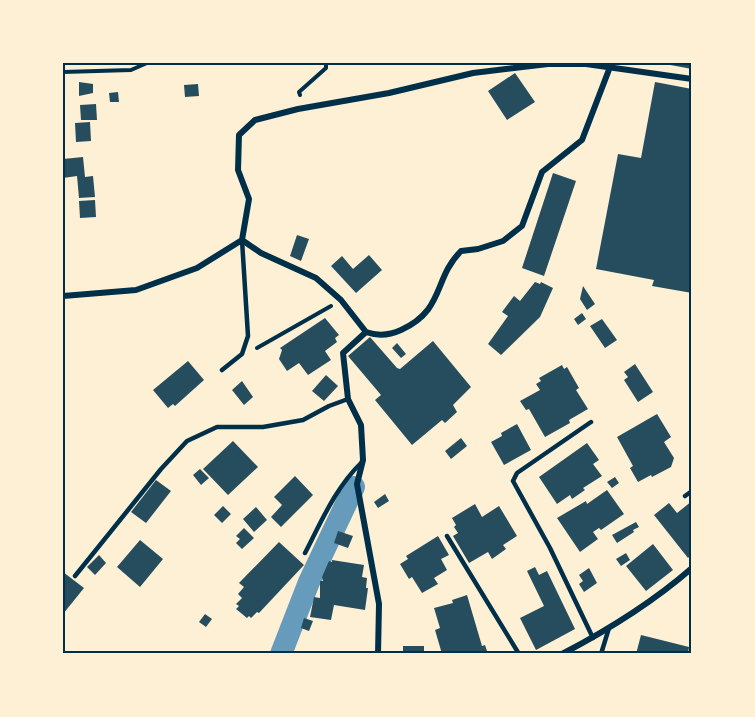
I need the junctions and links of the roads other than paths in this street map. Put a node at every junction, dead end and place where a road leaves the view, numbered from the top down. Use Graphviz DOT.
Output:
graph roads {
  1 [pos="548,63"];
  2 [pos="612,65"];
  3 [pos="692,79"];
  4 [pos="242,240"];
  5 [pos="63,296"];
  6 [pos="366,332"];
  7 [pos="222,370"];
  8 [pos="348,399"];
  9 [pos="591,422"];
  10 [pos="363,460"];
  11 [pos="692,491"];
  12 [pos="685,496"];
  13 [pos="447,536"];
  14 [pos="305,553"];
  15 [pos="692,568"];
  16 [pos="75,576"];
  17 [pos="609,628"];
  18 [pos="593,638"];
  19 [pos="378,654"];
  20 [pos="519,654"];
  21 [pos="562,654"];
  22 [pos="601,654"];
  1 -- 2 [label="street"];
  1 -- 4 [label="street"];
  2 -- 3 [label="street"];
  2 -- 6 [label="street"];
  4 -- 5 [label="street"];
  4 -- 6 [label="street"];
  4 -- 7 [label="lane"];
  6 -- 8 [label="street"];
  8 -- 10 [label="street"];
  8 -- 16 [label="lane"];
  9 -- 18 [label="lane"];
  10 -- 14 [label="lane"];
  10 -- 19 [label="street"];
  11 -- 12 [label="lane"];
  13 -- 20 [label="lane"];
  15 -- 17 [label="street"];
  17 -- 18 [label="street"];
  17 -- 22 [label="lane"];
  18 -- 21 [label="street"];
}
